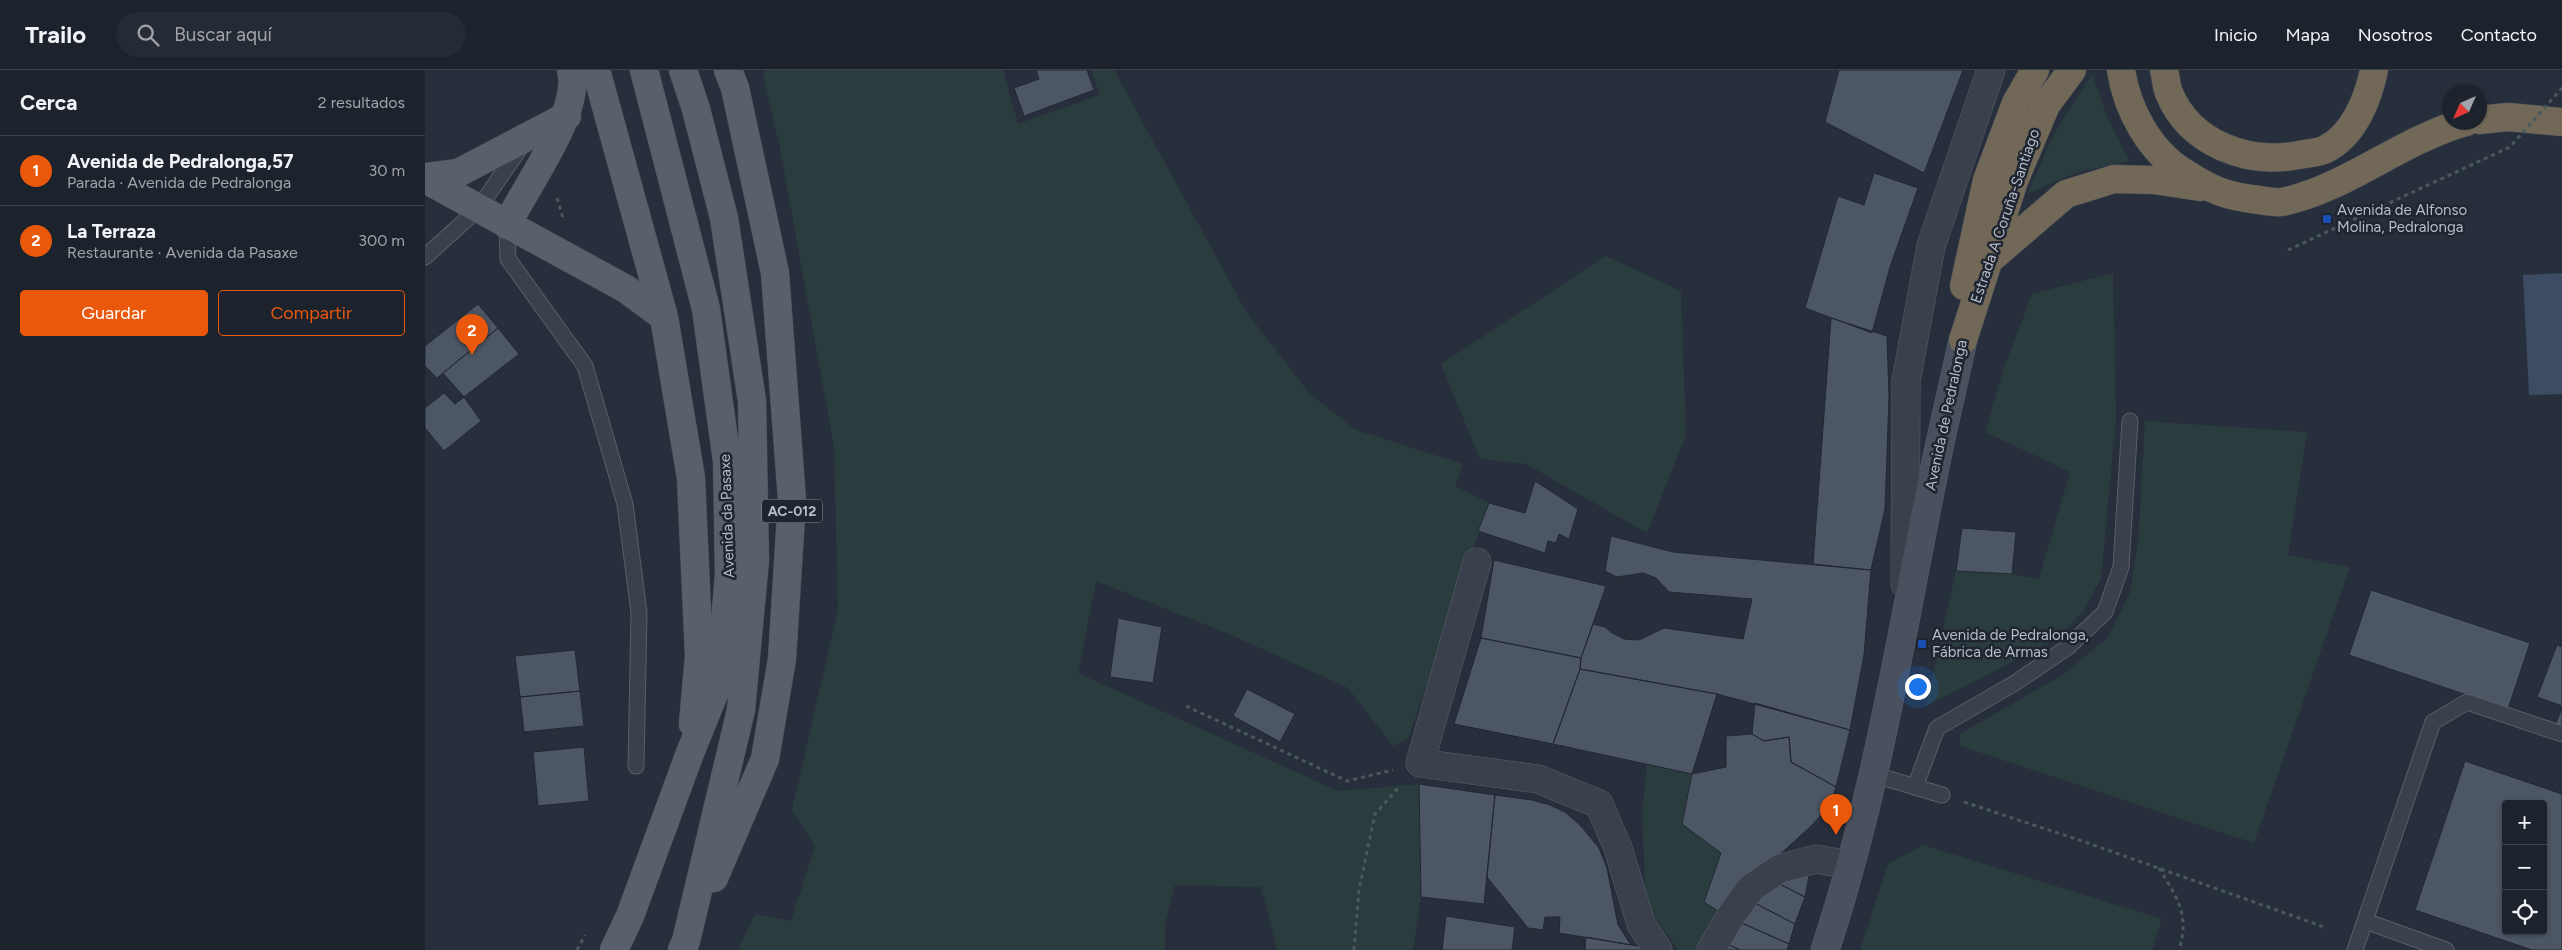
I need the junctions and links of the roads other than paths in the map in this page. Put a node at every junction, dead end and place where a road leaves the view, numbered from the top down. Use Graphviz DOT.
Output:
graph roads {
  1 [pos="571,70"];
  2 [pos="596,70"];
  3 [pos="644,70"];
  4 [pos="683,70"];
  5 [pos="728,70"];
  6 [pos="1991,70"];
  7 [pos="2035,70"];
  8 [pos="2072,70"];
  9 [pos="2121,70"];
  10 [pos="2164,70"];
  11 [pos="2374,70"];
  12 [pos="567,116"];
  13 [pos="2487,119"];
  14 [pos="2562,122"];
  15 [pos="2445,130"];
  16 [pos="528,137"];
  17 [pos="425,178"];
  18 [pos="2208,188"];
  19 [pos="478,209"];
  20 [pos="507,226"];
  21 [pos="425,258"];
  22 [pos="1987,262"];
  23 [pos="664,317"];
  24 [pos="1963,340"];
  25 [pos="2130,421"];
  26 [pos="1477,562"];
  27 [pos="1905,621"];
  28 [pos="2562,734"];
  29 [pos="690,753"];
  30 [pos="636,766"];
  31 [pos="1872,774"];
  32 [pos="1915,787"];
  33 [pos="1942,795"];
  34 [pos="1850,864"];
  35 [pos="2365,921"];
  36 [pos="684,945"];
  37 [pos="615,950"];
  38 [pos="1659,950"];
  39 [pos="1711,950"];
  40 [pos="1825,950"];
  41 [pos="2355,950"];
  42 [pos="2446,950"];
  1 -- 12 [label="main road"];
  2 -- 23 [label="main road"];
  3 -- 29 [label="main road, Avenida da Pasaxe"];
  4 -- 36 [label="main road, Avenida da Pasaxe / AC-012"];
  5 -- 36 [label="main road, AC-012"];
  6 -- 27 [label="street, Avenida de Pedralonga"];
  7 -- 24 [label="highway, Avenida de Pedralonga"];
  8 -- 22 [label="highway, Estrada A Coruña-Santiago"];
  9 -- 18 [label="highway"];
  10 -- 11 [label="highway"];
  12 -- 16 [label="main road"];
  12 -- 20 [label="main road"];
  13 -- 14 [label="highway"];
  15 -- 18 [label="highway"];
  16 -- 17 [label="main road"];
  16 -- 19 [label="lane"];
  17 -- 19 [label="main road"];
  18 -- 22 [label="highway"];
  19 -- 20 [label="main road"];
  19 -- 21 [label="lane"];
  20 -- 23 [label="main road"];
  20 -- 30 [label="lane"];
  22 -- 24 [label="highway, Estrada A Coruña-Santiago"];
  23 -- 29 [label="main road"];
  24 -- 27 [label="street, Avenida de Pedralonga"];
  25 -- 32 [label="lane"];
  26 -- 38 [label="street"];
  27 -- 31 [label="street, Avenida de Pedralonga"];
  28 -- 35 [label="lane"];
  29 -- 37 [label="main road, Avenida da Pasaxe"];
  31 -- 32 [label="lane"];
  31 -- 34 [label="street, Avenida de Pedralonga"];
  32 -- 33 [label="lane"];
  34 -- 39 [label="street"];
  34 -- 40 [label="street, Avenida de Pedralonga"];
  35 -- 41 [label="lane"];
  35 -- 42 [label="lane"];
}
